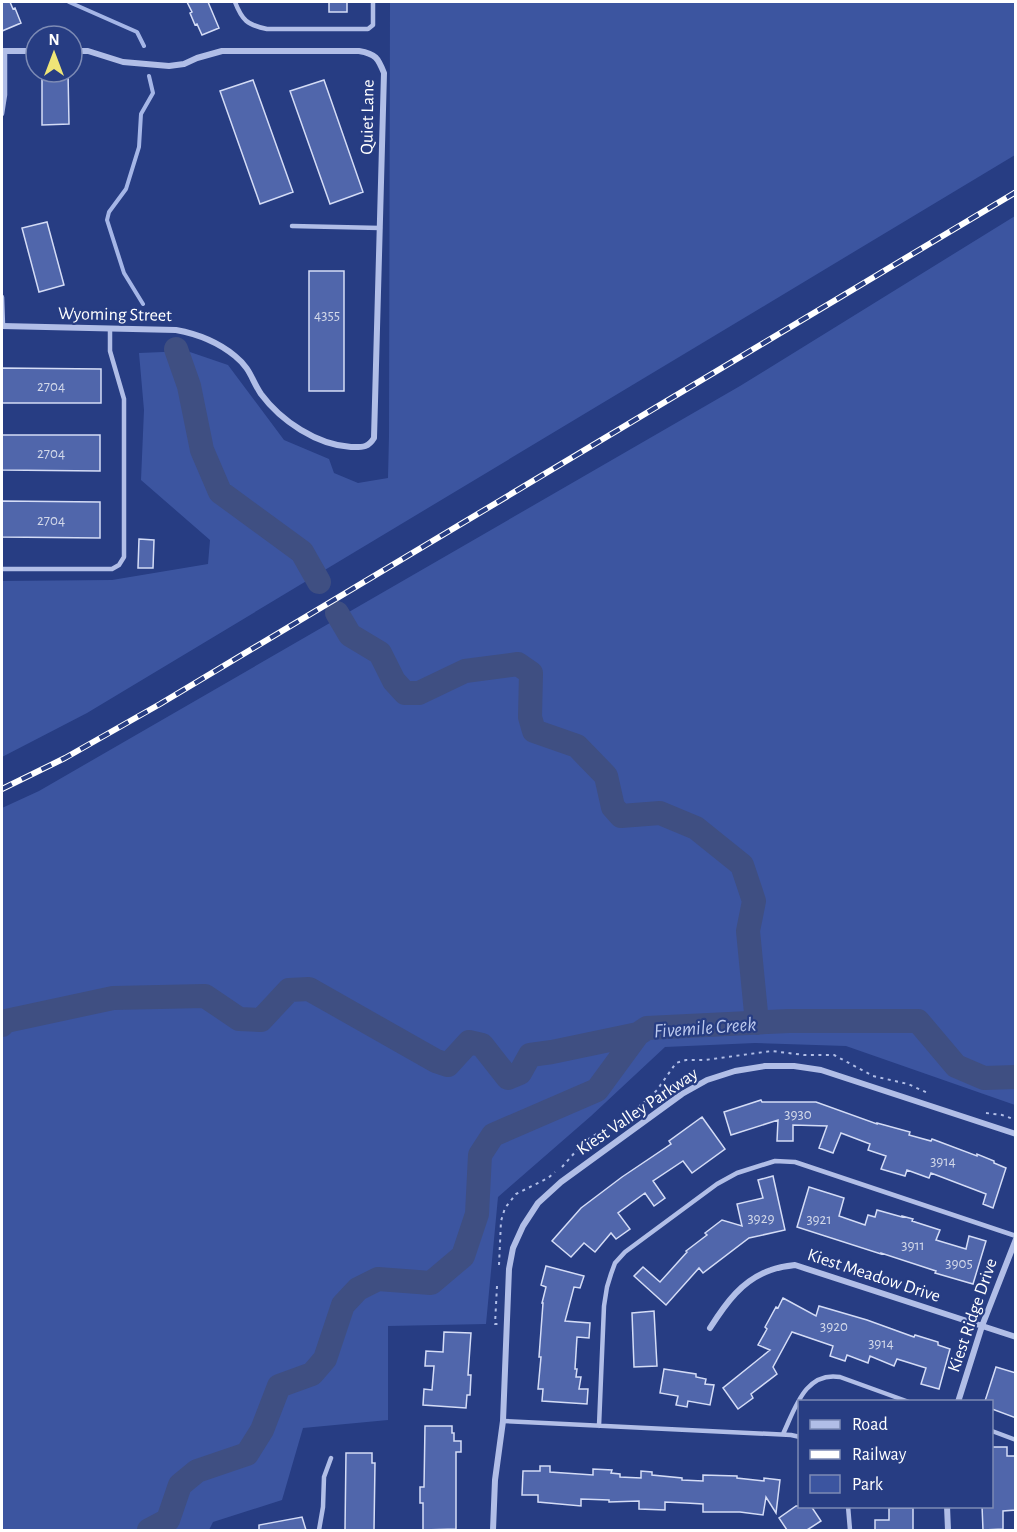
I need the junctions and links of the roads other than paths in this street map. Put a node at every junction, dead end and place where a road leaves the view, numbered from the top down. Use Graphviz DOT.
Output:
graph roads {
  1 [pos="235,2"];
  2 [pos="373,2"];
  3 [pos="3,51"];
  4 [pos="24,51"];
  5 [pos="84,51"];
  6 [pos="2,114"];
  7 [pos="292,226"];
  8 [pos="380,228"];
  9 [pos="2,295"];
  10 [pos="2,326"];
  11 [pos="110,329"];
  12 [pos="365,447"];
  13 [pos="2,569"];
  14 [pos="1016,1134"];
  15 [pos="1016,1237"];
  16 [pos="982,1326"];
  17 [pos="710,1328"];
  18 [pos="1016,1337"];
  19 [pos="800,1400"];
  20 [pos="906,1400"];
  21 [pos="958,1400"];
  22 [pos="798,1403"];
  23 [pos="503,1421"];
  24 [pos="599,1426"];
  25 [pos="993,1431"];
  26 [pos="783,1434"];
  27 [pos="798,1437"];
  28 [pos="1016,1440"];
  29 [pos="331,1458"];
  30 [pos="848,1508"];
  31 [pos="947,1508"];
  32 [pos="319,1530"];
  33 [pos="493,1530"];
  34 [pos="850,1530"];
  35 [pos="948,1530"];
  1 -- 2 [label="lane"];
  3 -- 4 [label="street"];
  3 -- 6 [label="lane"];
  5 -- 8 [label="street, Quiet Lane"];
  7 -- 8 [label="lane"];
  8 -- 12 [label="street, Quiet Lane"];
  9 -- 10 [label="lane"];
  10 -- 11 [label="street, Wyoming Street"];
  11 -- 12 [label="street, Wyoming Street"];
  11 -- 13 [label="lane"];
  14 -- 23 [label="street, Kiest Valley Parkway"];
  15 -- 16 [label="street, Kiest Ridge Drive"];
  15 -- 24 [label="lane"];
  16 -- 17 [label="street, Kiest Meadow Drive"];
  16 -- 18 [label="street, Kiest Meadow Drive"];
  16 -- 21 [label="street, Kiest Ridge Drive"];
  19 -- 20 [label="lane"];
  22 -- 26 [label="lane"];
  23 -- 24 [label="lane"];
  23 -- 33 [label="street, Kiest Valley Parkway"];
  24 -- 26 [label="lane"];
  25 -- 28 [label="lane"];
  26 -- 27 [label="lane"];
  29 -- 32 [label="lane"];
  30 -- 34 [label="lane"];
  31 -- 35 [label="street"];
}
